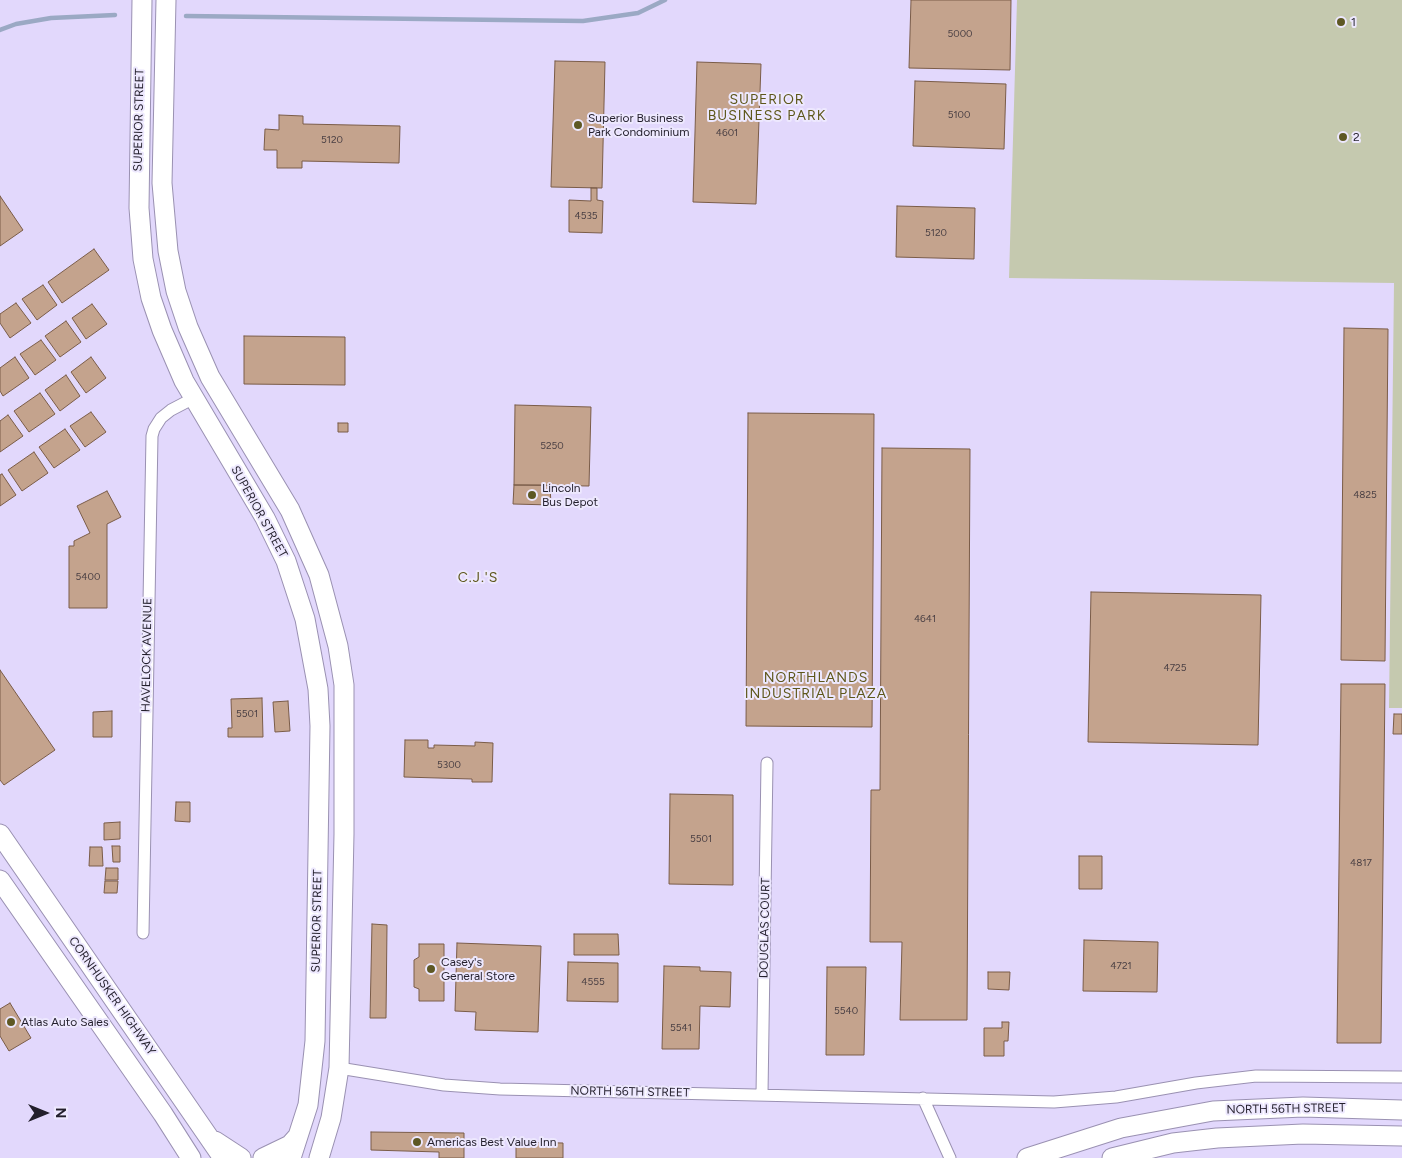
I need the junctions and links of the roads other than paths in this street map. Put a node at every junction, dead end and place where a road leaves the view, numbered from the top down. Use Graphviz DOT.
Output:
graph roads {
  1 [pos="142,0"];
  2 [pos="166,0"];
  3 [pos="194,398"];
  4 [pos="767,762"];
  5 [pos="0,834"];
  6 [pos="0,880"];
  7 [pos="143,933"];
  8 [pos="339,1068"];
  9 [pos="1402,1077"];
  10 [pos="762,1094"];
  11 [pos="923,1098"];
  12 [pos="1402,1110"];
  13 [pos="302,1131"];
  14 [pos="208,1136"];
  15 [pos="1402,1136"];
  16 [pos="191,1158"];
  17 [pos="224,1158"];
  18 [pos="241,1158"];
  19 [pos="263,1158"];
  20 [pos="291,1158"];
  21 [pos="319,1158"];
  22 [pos="950,1158"];
  23 [pos="1027,1158"];
  24 [pos="1112,1158"];
  1 -- 3 [label="main road, SUPERIOR STREET"];
  2 -- 8 [label="main road, SUPERIOR STREET"];
  3 -- 7 [label="street, HAVELOCK AVENUE"];
  3 -- 13 [label="main road, SUPERIOR STREET"];
  4 -- 10 [label="street, DOUGLAS COURT"];
  5 -- 14 [label="main road, CORNHUSKER HIGHWAY"];
  6 -- 16 [label="main road, CORNHUSKER HIGHWAY"];
  8 -- 10 [label="street, NORTH 56TH STREET"];
  8 -- 21 [label="main road, SUPERIOR STREET"];
  9 -- 11 [label="street, NORTH 56TH STREET"];
  10 -- 11 [label="street, NORTH 56TH STREET"];
  11 -- 22 [label="street"];
  12 -- 23 [label="main road, NORTH 56TH STREET"];
  13 -- 19 [label="main road"];
  13 -- 20 [label="main road, SUPERIOR STREET"];
  14 -- 17 [label="main road, CORNHUSKER HIGHWAY"];
  14 -- 18 [label="main road"];
  15 -- 24 [label="main road, NORTH 56TH STREET"];
}
